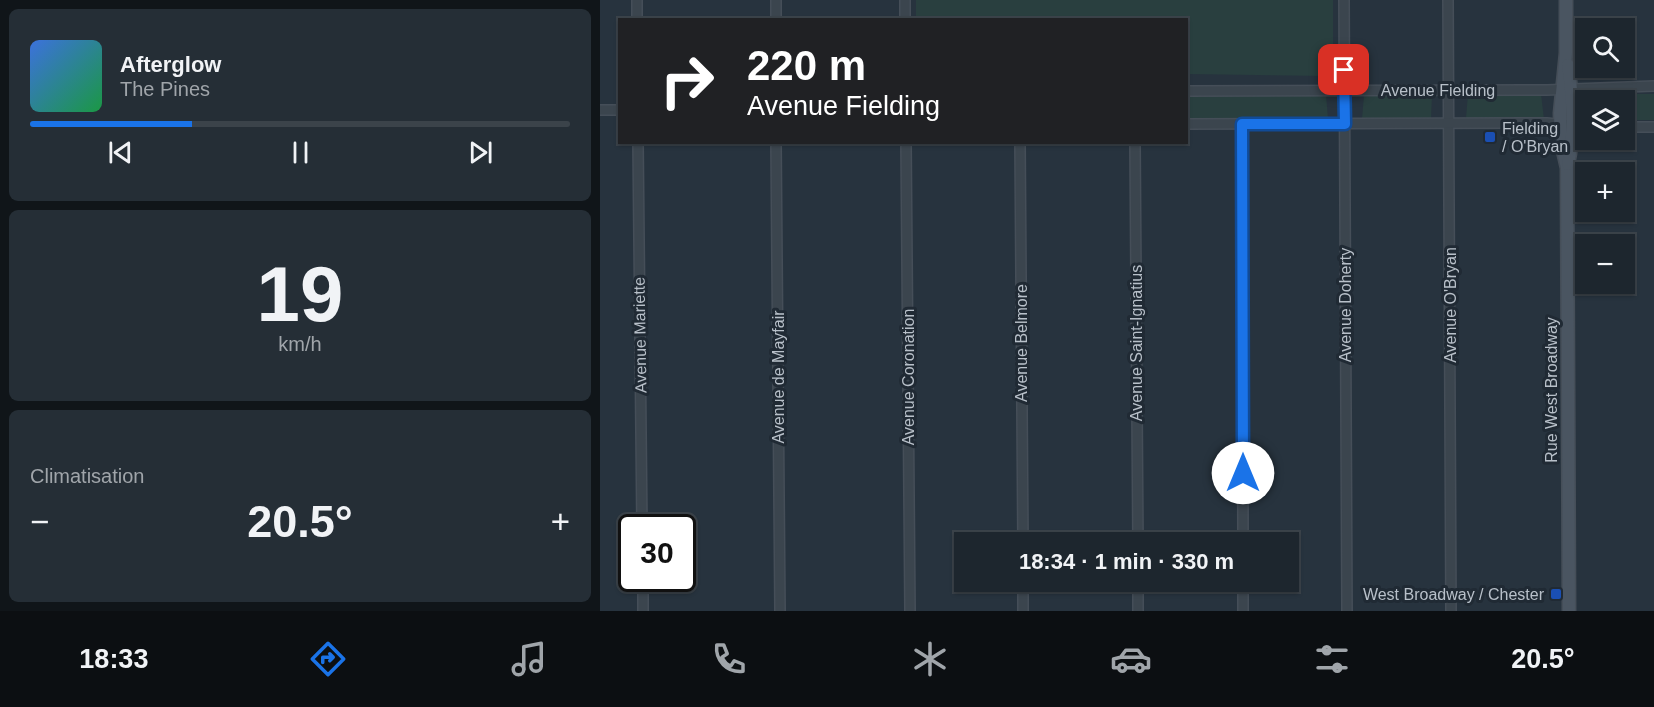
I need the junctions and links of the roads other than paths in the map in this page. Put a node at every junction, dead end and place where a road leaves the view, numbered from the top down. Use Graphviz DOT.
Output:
graph roads {
  1 [pos="637,0"];
  2 [pos="776,0"];
  3 [pos="905,0"];
  4 [pos="1344,0"];
  5 [pos="1448,0"];
  6 [pos="1566,0"];
  7 [pos="637,18"];
  8 [pos="776,18"];
  9 [pos="905,18"];
  10 [pos="1654,86"];
  11 [pos="1566,88"];
  12 [pos="1344,90"];
  13 [pos="1449,90"];
  14 [pos="1188,91"];
  15 [pos="600,110"];
  16 [pos="618,110"];
  17 [pos="1188,124"];
  18 [pos="1242,124"];
  19 [pos="1345,124"];
  20 [pos="1450,124"];
  21 [pos="1566,125"];
  22 [pos="1575,126"];
  23 [pos="1635,127"];
  24 [pos="1654,127"];
  25 [pos="638,144"];
  26 [pos="776,144"];
  27 [pos="906,144"];
  28 [pos="1020,144"];
  29 [pos="1135,144"];
  30 [pos="642,514"];
  31 [pos="1023,532"];
  32 [pos="1138,532"];
  33 [pos="1243,532"];
  34 [pos="643,592"];
  35 [pos="1023,592"];
  36 [pos="1138,592"];
  37 [pos="1243,592"];
  38 [pos="643,611"];
  39 [pos="780,611"];
  40 [pos="910,611"];
  41 [pos="1023,611"];
  42 [pos="1138,611"];
  43 [pos="1243,611"];
  44 [pos="1347,611"];
  45 [pos="1451,611"];
  46 [pos="1569,611"];
  1 -- 7 [label="street"];
  2 -- 8 [label="street"];
  3 -- 9 [label="street"];
  4 -- 12 [label="street, Avenue Doherty"];
  5 -- 13 [label="street, Avenue O'Bryan"];
  6 -- 11 [label="street, Rue West Broadway"];
  10 -- 11 [label="street, Avenue Fielding"];
  11 -- 13 [label="street, Avenue Fielding"];
  11 -- 21 [label="street, Rue West Broadway"];
  12 -- 13 [label="street, Avenue Fielding"];
  12 -- 14 [label="street, Avenue Fielding"];
  12 -- 19 [label="street, Avenue Doherty"];
  13 -- 20 [label="street, Avenue O'Bryan"];
  15 -- 16 [label="street"];
  17 -- 18 [label="street, Avenue Fielding"];
  18 -- 19 [label="street, Avenue Fielding"];
  18 -- 33 [label="street"];
  19 -- 20 [label="street, Avenue Fielding"];
  19 -- 44 [label="street, Avenue Doherty"];
  20 -- 21 [label="street, Avenue Fielding"];
  20 -- 45 [label="street, Avenue O'Bryan"];
  21 -- 22 [label="street, Avenue Fielding"];
  21 -- 46 [label="street, Rue West Broadway"];
  23 -- 24 [label="street"];
  25 -- 30 [label="street, Avenue Mariette"];
  26 -- 39 [label="street, Avenue de Mayfair"];
  27 -- 40 [label="street, Avenue Coronation"];
  28 -- 31 [label="street, Avenue Belmore"];
  29 -- 32 [label="street, Avenue Saint-Ignatius"];
  34 -- 38 [label="street"];
  35 -- 41 [label="street"];
  36 -- 42 [label="street"];
  37 -- 43 [label="street"];
}
